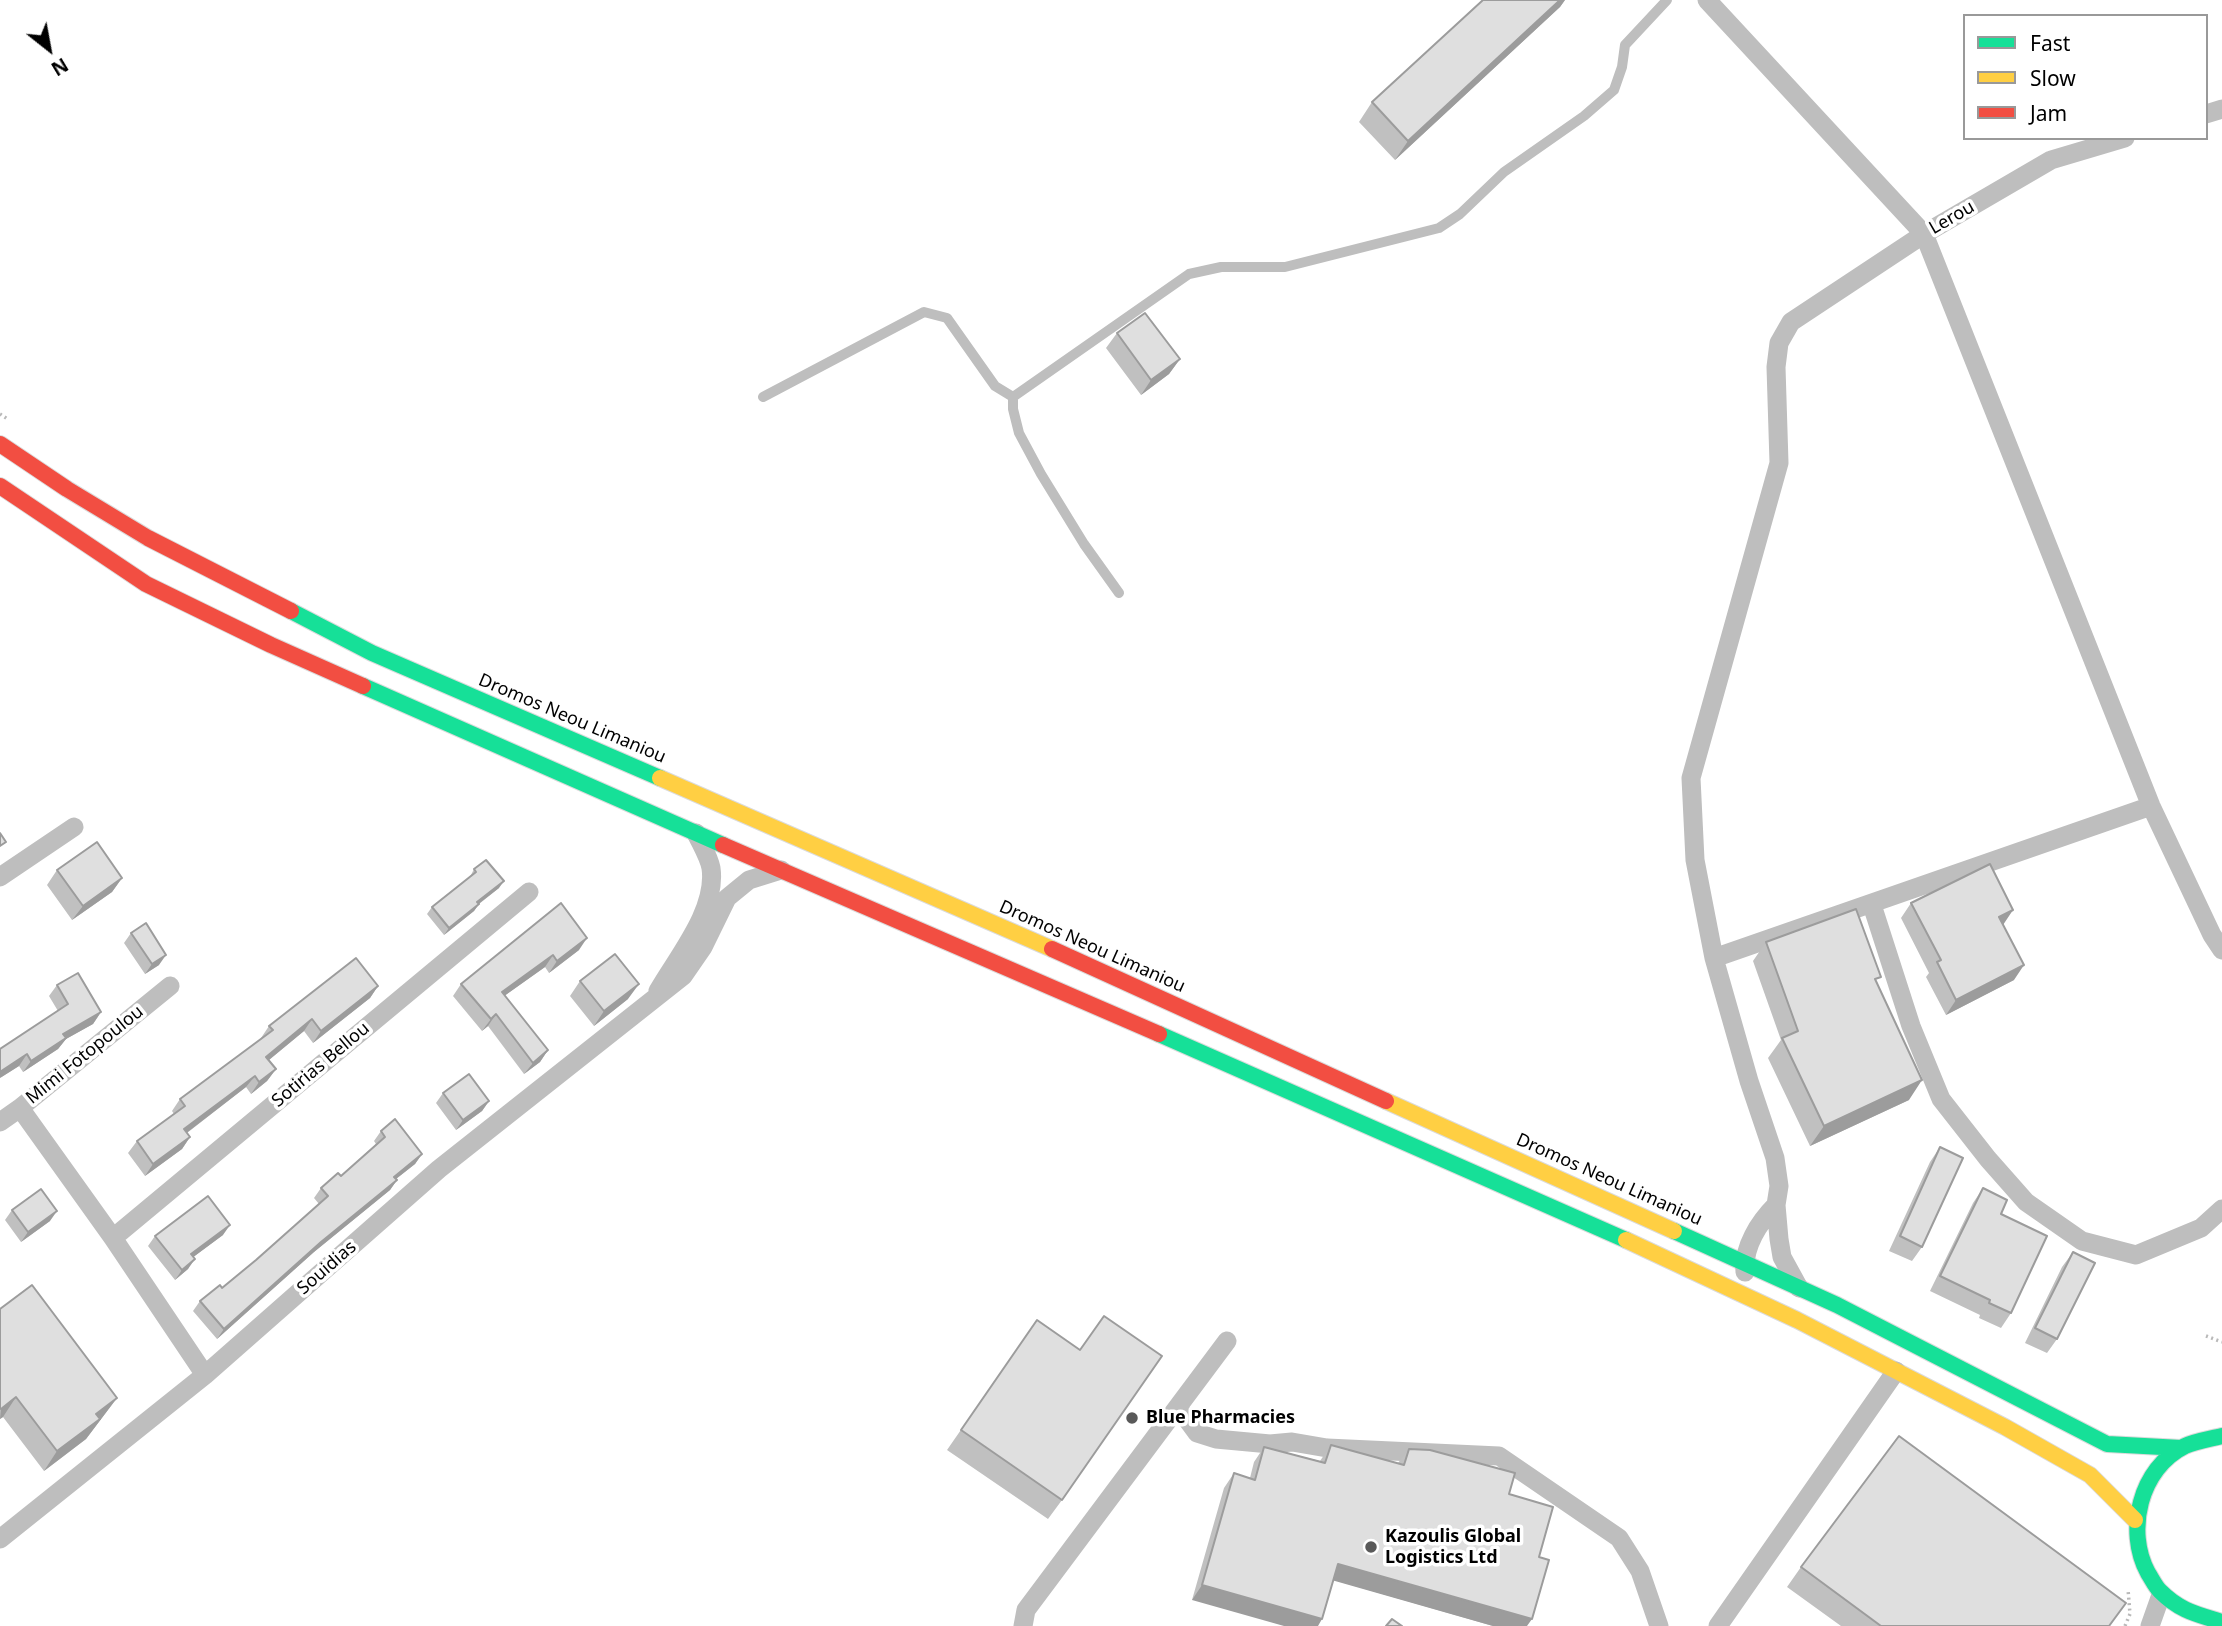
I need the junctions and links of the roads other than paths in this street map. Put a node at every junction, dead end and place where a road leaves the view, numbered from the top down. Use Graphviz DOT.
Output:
graph roads {
  1 [pos="1667,0"];
  2 [pos="1707,0"];
  3 [pos="2118,140"];
  4 [pos="1924,234"];
  5 [pos="764,397"];
  6 [pos="1013,397"];
  7 [pos="0,444"];
  8 [pos="0,486"];
  9 [pos="1119,593"];
  10 [pos="2151,806"];
  11 [pos="74,827"];
  12 [pos="696,834"];
  13 [pos="781,870"];
  14 [pos="0,877"];
  15 [pos="529,892"];
  16 [pos="1872,905"];
  17 [pos="2222,950"];
  18 [pos="1714,958"];
  19 [pos="170,986"];
  20 [pos="654,998"];
  21 [pos="20,1108"];
  22 [pos="0,1122"];
  23 [pos="1776,1205"];
  24 [pos="2222,1209"];
  25 [pos="113,1238"];
  26 [pos="1744,1263"];
  27 [pos="1799,1288"];
  28 [pos="1797,1320"];
  29 [pos="1227,1341"];
  30 [pos="1896,1371"];
  31 [pos="205,1375"];
  32 [pos="1178,1407"];
  33 [pos="2222,1436"];
  34 [pos="2181,1448"];
  35 [pos="2135,1520"];
  36 [pos="0,1539"];
  37 [pos="2161,1595"];
  38 [pos="2208,1623"];
  39 [pos="1023,1626"];
  40 [pos="1659,1626"];
  41 [pos="1718,1626"];
  42 [pos="2150,1626"];
  1 -- 6 [label="lane"];
  2 -- 4 [label="street"];
  3 -- 4 [label="street, Lerou"];
  4 -- 10 [label="street"];
  4 -- 18 [label="street, Lerou"];
  5 -- 6 [label="lane"];
  6 -- 9 [label="lane"];
  7 -- 26 [label="main road, Dromos Neou Limaniou"];
  8 -- 12 [label="main road"];
  10 -- 16 [label="street"];
  10 -- 17 [label="street"];
  11 -- 14 [label="street"];
  12 -- 13 [label="main road"];
  12 -- 20 [label="street, Souidias"];
  13 -- 20 [label="street, Souidias"];
  13 -- 28 [label="main road"];
  15 -- 25 [label="street, Sotirias Bellou"];
  16 -- 18 [label="street"];
  16 -- 24 [label="street"];
  18 -- 23 [label="street"];
  19 -- 21 [label="street, Mimi Fotopoulou"];
  20 -- 31 [label="street, Souidias"];
  21 -- 22 [label="street, Mimi Fotopoulou"];
  21 -- 25 [label="street"];
  23 -- 26 [label="street"];
  23 -- 27 [label="street"];
  25 -- 31 [label="street"];
  26 -- 27 [label="main road, Dromos Neou Limaniou"];
  26 -- 28 [label="street"];
  27 -- 34 [label="main road, Dromos Neou Limaniou"];
  28 -- 30 [label="main road"];
  29 -- 32 [label="street"];
  30 -- 35 [label="main road"];
  30 -- 41 [label="street"];
  31 -- 36 [label="street, Souidias"];
  32 -- 39 [label="street"];
  32 -- 40 [label="street"];
  33 -- 34 [label="main road"];
  34 -- 35 [label="main road"];
  35 -- 37 [label="main road"];
  37 -- 38 [label="main road"];
  37 -- 42 [label="street"];
}
